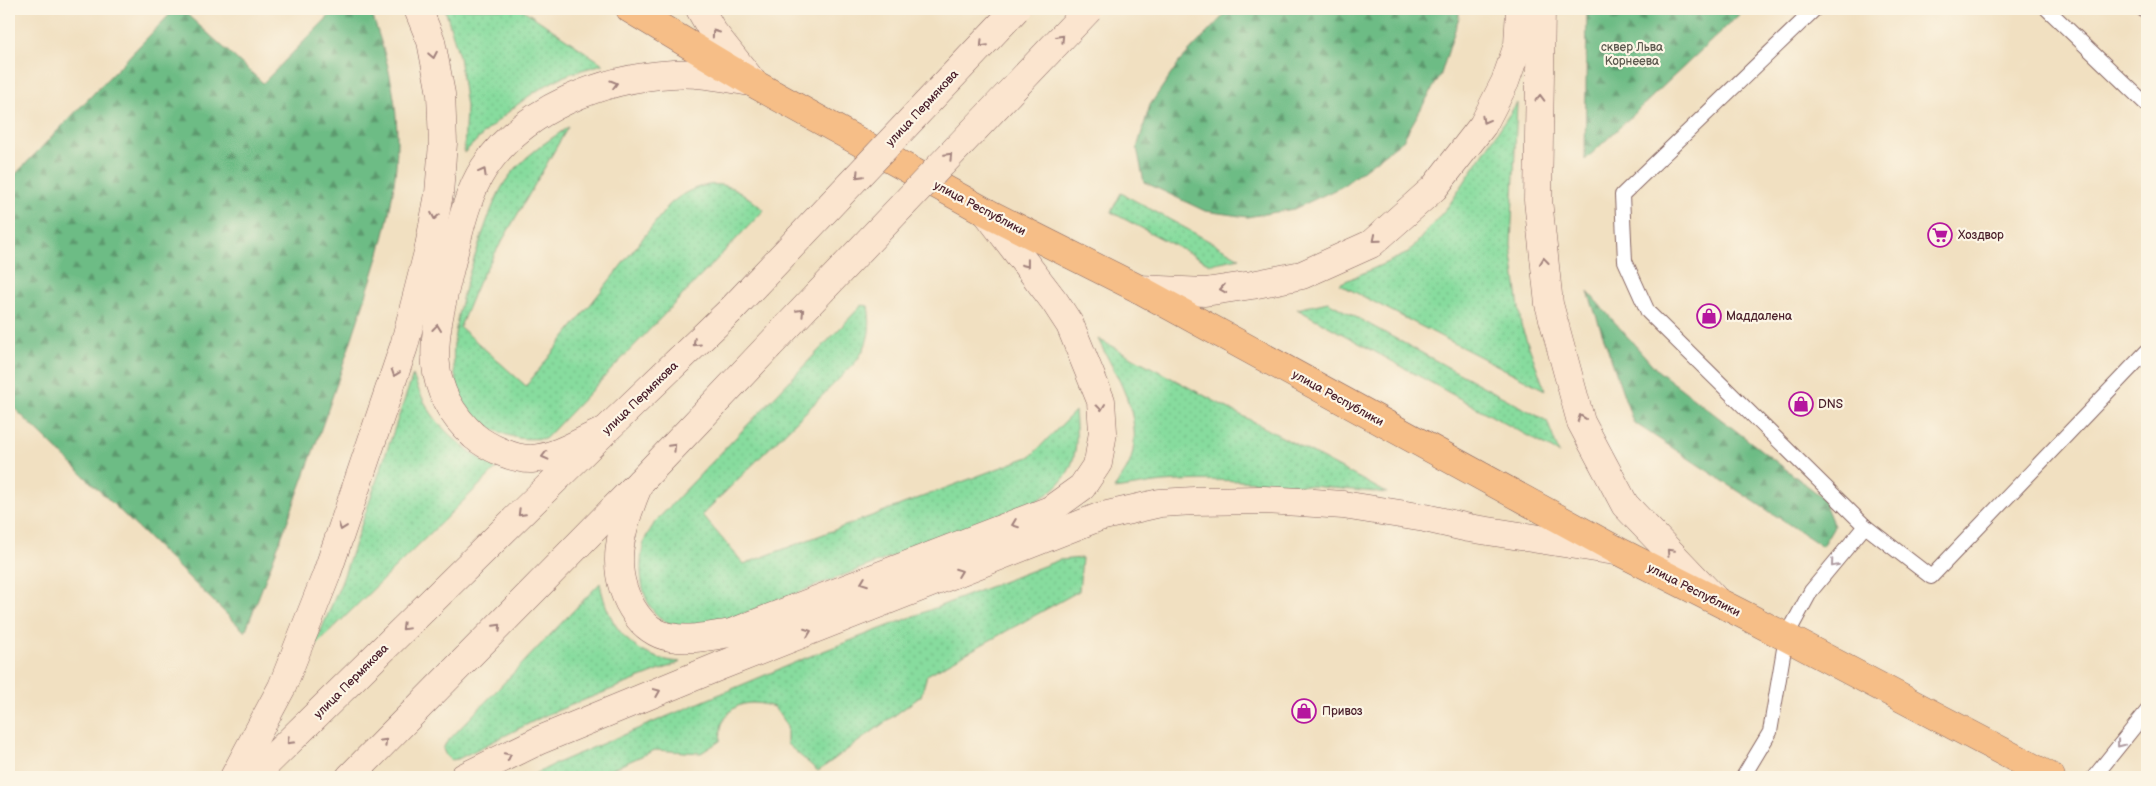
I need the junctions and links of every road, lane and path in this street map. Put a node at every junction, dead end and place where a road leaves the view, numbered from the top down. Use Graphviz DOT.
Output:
graph roads {
  1 [pos="418,9"];
  2 [pos="630,9"];
  3 [pos="700,9"];
  4 [pos="1016,9"];
  5 [pos="1090,9"];
  6 [pos="1520,9"];
  7 [pos="1541,9"];
  8 [pos="1815,9"];
  9 [pos="2047,9"];
  10 [pos="2143,9"];
  11 [pos="2147,13"];
  12 [pos="753,83"];
  13 [pos="2147,105"];
  14 [pos="986,212"];
  15 [pos="1139,289"];
  16 [pos="2147,351"];
  17 [pos="606,430"];
  18 [pos="640,482"];
  19 [pos="1865,526"];
  20 [pos="1620,552"];
  21 [pos="1715,600"];
  22 [pos="1786,637"];
  23 [pos="2147,711"];
  24 [pos="234,777"];
  25 [pos="253,777"];
  26 [pos="350,777"];
  27 [pos="464,777"];
  28 [pos="1743,777"];
  29 [pos="2051,777"];
  30 [pos="2094,777"];
  1 -- 24 [label="main road, one-way"];
  2 -- 12 [label="main road, улица Республики"];
  12 -- 3 [label="main road, one-way"];
  4 -- 17 [label="main road, улица Пермякова, one-way, bridge"];
  18 -- 5 [label="main road, one-way, bridge"];
  6 -- 15 [label="main road, one-way"];
  21 -- 7 [label="main road, one-way"];
  8 -- 19 [label="lane"];
  9 -- 13 [label="lane"];
  10 -- 11 [label="lane"];
  12 -- 14 [label="main road, улица Республики"];
  17 -- 12 [label="main road, one-way"];
  14 -- 15 [label="main road, улица Республики"];
  14 -- 18 [label="main road, one-way"];
  15 -- 20 [label="main road, улица Республики"];
  16 -- 19 [label="lane"];
  17 -- 25 [label="main road, улица Пермякова, one-way"];
  26 -- 18 [label="main road, one-way"];
  19 -- 22 [label="lane, one-way"];
  20 -- 21 [label="main road, улица Республики"];
  27 -- 20 [label="main road, one-way"];
  21 -- 22 [label="main road, улица Республики"];
  22 -- 28 [label="lane"];
  22 -- 29 [label="main road, улица Республики"];
  23 -- 30 [label="lane, one-way"];
}
